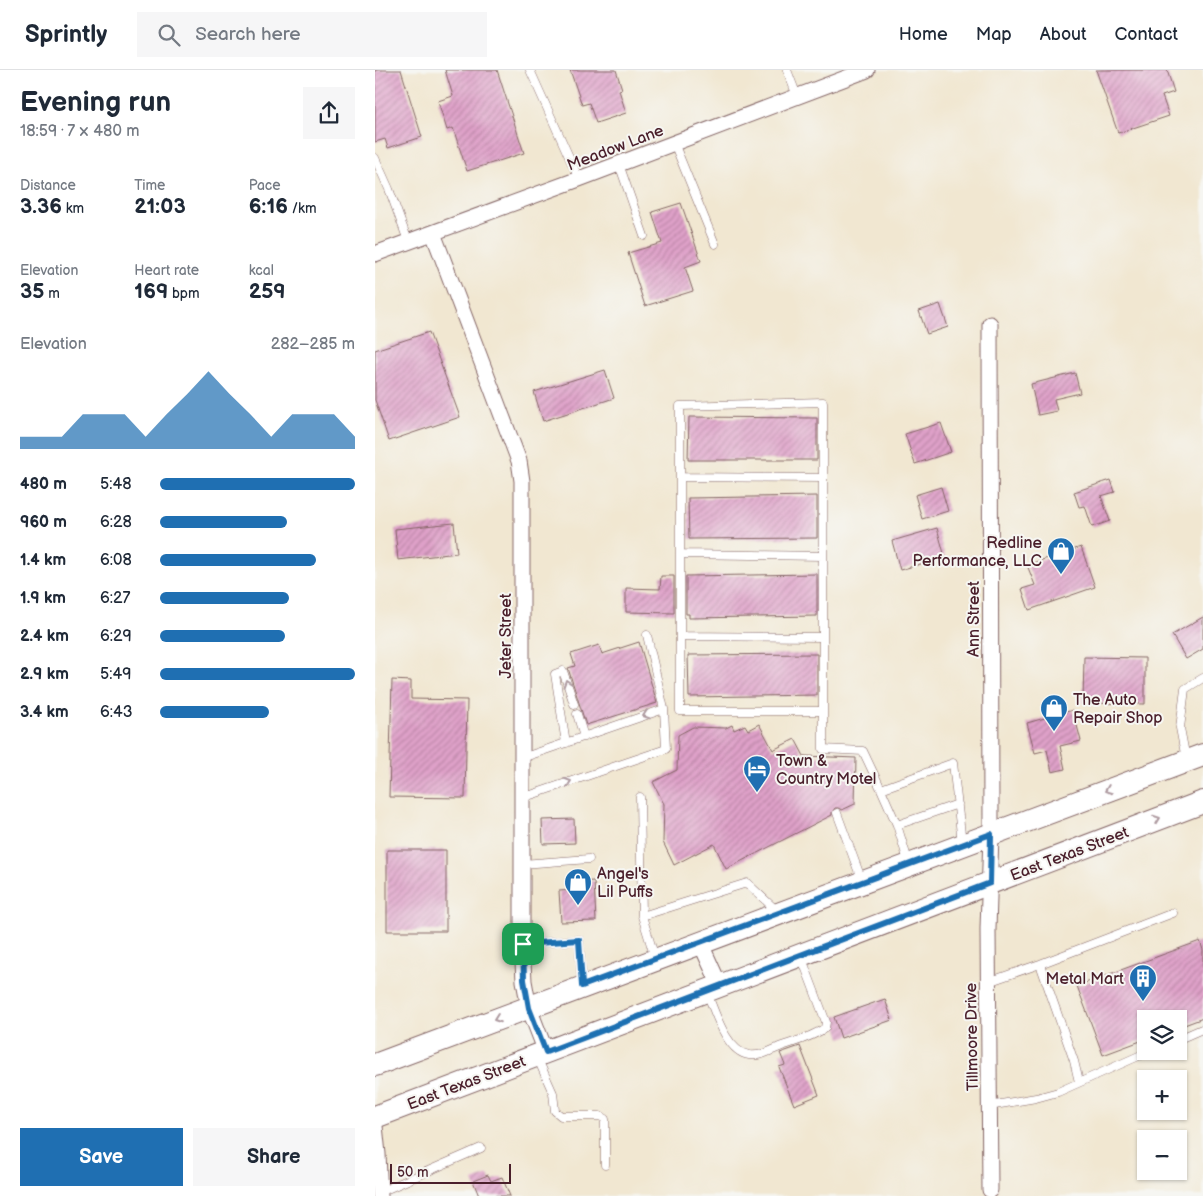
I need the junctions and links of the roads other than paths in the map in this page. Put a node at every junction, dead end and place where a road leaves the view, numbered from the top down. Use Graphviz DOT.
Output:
graph roads {
  1 [pos="530,70"];
  2 [pos="787,70"];
  3 [pos="867,70"];
  4 [pos="797,96"];
  5 [pos="674,143"];
  6 [pos="375,158"];
  7 [pos="619,164"];
  8 [pos="579,179"];
  9 [pos="433,233"];
  10 [pos="643,236"];
  11 [pos="408,242"];
  12 [pos="715,244"];
  13 [pos="375,254"];
  14 [pos="990,324"];
  15 [pos="680,477"];
  16 [pos="823,478"];
  17 [pos="680,554"];
  18 [pos="823,556"];
  19 [pos="647,635"];
  20 [pos="680,636"];
  21 [pos="823,636"];
  22 [pos="1203,678"];
  23 [pos="574,704"];
  24 [pos="664,709"];
  25 [pos="823,711"];
  26 [pos="577,714"];
  27 [pos="584,737"];
  28 [pos="566,743"];
  29 [pos="522,758"];
  30 [pos="1195,758"];
  31 [pos="881,789"];
  32 [pos="640,797"];
  33 [pos="522,798"];
  34 [pos="1203,802"];
  35 [pos="958,804"];
  36 [pos="837,813"];
  37 [pos="897,825"];
  38 [pos="991,834"];
  39 [pos="962,845"];
  40 [pos="589,859"];
  41 [pos="523,864"];
  42 [pos="909,864"];
  43 [pos="862,882"];
  44 [pos="990,883"];
  45 [pos="779,913"];
  46 [pos="1173,913"];
  47 [pos="642,916"];
  48 [pos="700,942"];
  49 [pos="523,944"];
  50 [pos="801,955"];
  51 [pos="655,959"];
  52 [pos="1040,964"];
  53 [pos="988,982"];
  54 [pos="582,986"];
  55 [pos="713,988"];
  56 [pos="529,1008"];
  57 [pos="1202,1029"];
  58 [pos="1187,1036"];
  59 [pos="541,1053"];
  60 [pos="1137,1057"];
  61 [pos="375,1065"];
  62 [pos="1079,1082"];
  63 [pos="989,1106"];
  64 [pos="375,1117"];
  65 [pos="375,1126"];
  66 [pos="481,1148"];
  67 [pos="605,1165"];
  68 [pos="990,1190"];
  69 [pos="380,1194"];
  1 -- 8 [label="lane"];
  2 -- 4 [label="lane"];
  3 -- 4 [label="street, Meadow Lane"];
  4 -- 5 [label="street, Meadow Lane"];
  5 -- 7 [label="street, Meadow Lane"];
  5 -- 12 [label="lane"];
  6 -- 11 [label="lane"];
  7 -- 8 [label="street, Meadow Lane"];
  7 -- 10 [label="lane"];
  8 -- 9 [label="street, Meadow Lane"];
  9 -- 11 [label="street, Meadow Lane"];
  9 -- 29 [label="street, Jeter Street"];
  11 -- 13 [label="street, Meadow Lane"];
  14 -- 38 [label="street, Ann Street"];
  15 -- 16 [label="lane"];
  15 -- 16 [label="lane"];
  15 -- 17 [label="lane"];
  16 -- 18 [label="lane"];
  17 -- 18 [label="lane"];
  17 -- 20 [label="lane"];
  18 -- 21 [label="lane"];
  19 -- 24 [label="lane"];
  20 -- 21 [label="lane"];
  20 -- 25 [label="lane"];
  21 -- 25 [label="lane"];
  22 -- 30 [label="lane"];
  23 -- 28 [label="lane, one-way"];
  24 -- 27 [label="lane, one-way"];
  33 -- 24 [label="lane, one-way"];
  25 -- 31 [label="lane"];
  26 -- 27 [label="lane"];
  27 -- 28 [label="lane"];
  28 -- 29 [label="lane"];
  29 -- 33 [label="street, Jeter Street"];
  30 -- 38 [label="main road, one-way"];
  31 -- 35 [label="lane"];
  31 -- 37 [label="lane"];
  32 -- 47 [label="lane"];
  33 -- 41 [label="street, Jeter Street"];
  44 -- 34 [label="main road, East Texas Street, one-way"];
  35 -- 37 [label="lane"];
  35 -- 39 [label="lane"];
  36 -- 43 [label="lane"];
  37 -- 42 [label="lane"];
  38 -- 39 [label="main road"];
  38 -- 44 [label="street, Ann Street"];
  39 -- 42 [label="main road"];
  40 -- 41 [label="lane"];
  41 -- 49 [label="street, Jeter Street"];
  42 -- 43 [label="main road"];
  43 -- 45 [label="main road"];
  44 -- 50 [label="main road, East Texas Street"];
  44 -- 53 [label="street, Tillmoore Drive"];
  45 -- 47 [label="lane"];
  45 -- 48 [label="main road"];
  46 -- 52 [label="lane"];
  47 -- 51 [label="lane"];
  48 -- 51 [label="main road"];
  48 -- 55 [label="street"];
  49 -- 54 [label="lane"];
  49 -- 56 [label="street, Jeter Street"];
  50 -- 55 [label="main road, East Texas Street"];
  50 -- 55 [label="lane"];
  51 -- 54 [label="main road"];
  52 -- 53 [label="lane"];
  52 -- 62 [label="lane"];
  53 -- 63 [label="street, Tillmoore Drive"];
  54 -- 56 [label="main road"];
  55 -- 59 [label="main road, East Texas Street"];
  56 -- 59 [label="street, Jeter Street"];
  56 -- 61 [label="main road, one-way"];
  57 -- 58 [label="lane"];
  59 -- 64 [label="main road, East Texas Street"];
  59 -- 67 [label="lane"];
  60 -- 62 [label="lane"];
  62 -- 63 [label="lane"];
  63 -- 68 [label="street, Tillmoore Drive"];
  65 -- 69 [label="street"];
  66 -- 69 [label="lane"];
}
